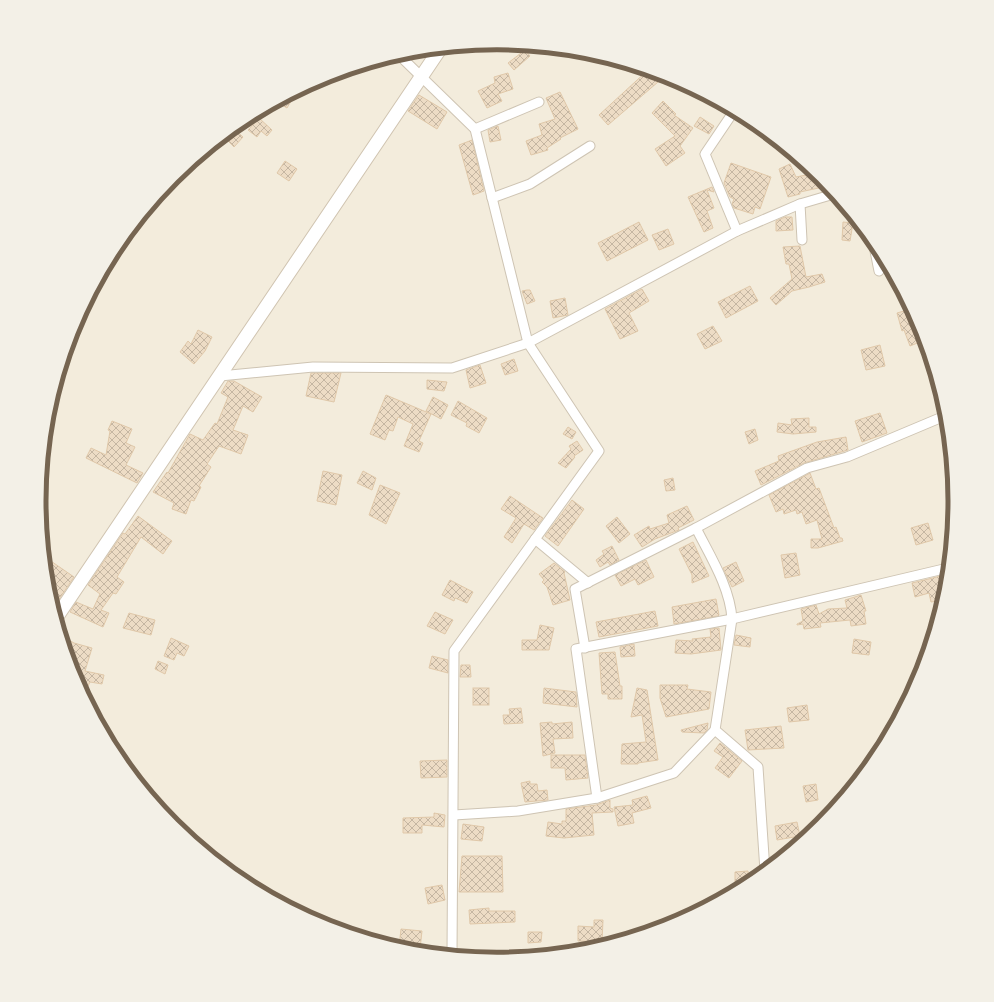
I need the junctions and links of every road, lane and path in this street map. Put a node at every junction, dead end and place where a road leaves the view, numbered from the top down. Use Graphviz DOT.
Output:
graph roads {
  1 [pos="436,54"];
  2 [pos="403,60"];
  3 [pos="420,78"];
  4 [pos="539,102"];
  5 [pos="731,116"];
  6 [pos="475,129"];
  7 [pos="590,146"];
  8 [pos="828,196"];
  9 [pos="492,198"];
  10 [pos="800,204"];
  11 [pos="737,231"];
  12 [pos="802,240"];
  13 [pos="876,257"];
  14 [pos="879,271"];
  15 [pos="528,343"];
  16 [pos="220,376"];
  17 [pos="940,418"];
  18 [pos="696,528"];
  19 [pos="536,539"];
  20 [pos="942,569"];
  21 [pos="588,583"];
  22 [pos="60,612"];
  23 [pos="732,619"];
  24 [pos="585,648"];
  25 [pos="714,730"];
  26 [pos="597,798"];
  27 [pos="454,815"];
  28 [pos="764,865"];
  29 [pos="452,949"];
  1 -- 3 [label="street"];
  2 -- 3 [label="street"];
  3 -- 6 [label="street"];
  3 -- 16 [label="street"];
  4 -- 6 [label="street"];
  5 -- 11 [label="street"];
  6 -- 9 [label="street"];
  7 -- 9 [label="street"];
  8 -- 10 [label="street"];
  9 -- 15 [label="street"];
  10 -- 11 [label="street"];
  10 -- 12 [label="street"];
  11 -- 15 [label="street"];
  13 -- 14 [label="street"];
  15 -- 16 [label="street"];
  15 -- 19 [label="street"];
  16 -- 22 [label="street"];
  17 -- 18 [label="street"];
  18 -- 21 [label="street"];
  18 -- 23 [label="street"];
  19 -- 21 [label="street"];
  19 -- 27 [label="street"];
  20 -- 23 [label="street"];
  21 -- 24 [label="street"];
  23 -- 24 [label="street"];
  23 -- 25 [label="street"];
  24 -- 26 [label="street"];
  25 -- 26 [label="street"];
  25 -- 28 [label="street"];
  26 -- 27 [label="street"];
  27 -- 29 [label="street"];
}
